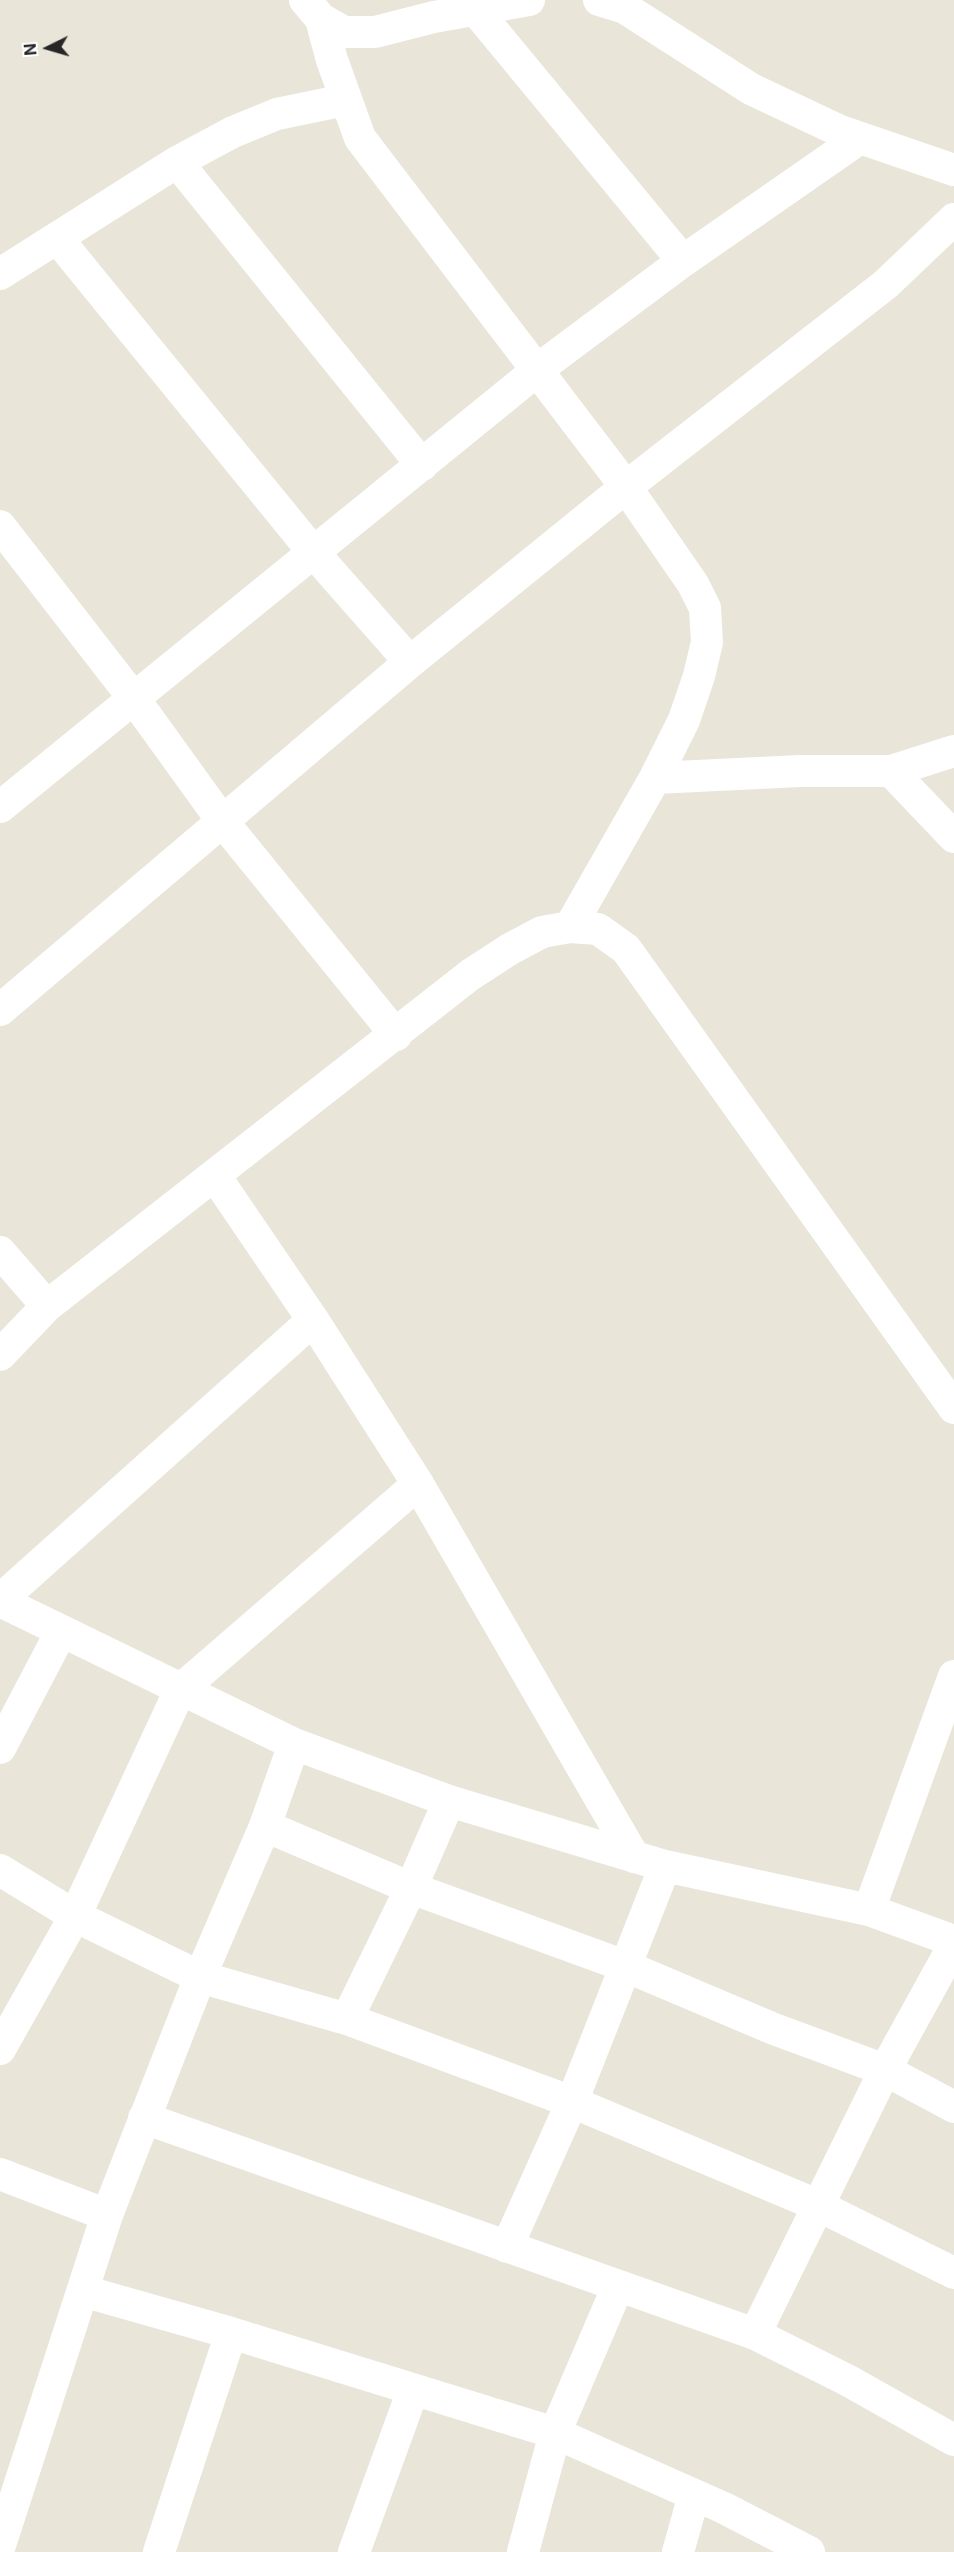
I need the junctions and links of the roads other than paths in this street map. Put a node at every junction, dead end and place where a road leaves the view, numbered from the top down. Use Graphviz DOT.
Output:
graph roads {
  1 [pos="529,0"];
  2 [pos="598,0"];
  3 [pos="475,9"];
  4 [pos="313,10"];
  5 [pos="345,100"];
  6 [pos="860,138"];
  7 [pos="177,162"];
  8 [pos="954,170"];
  9 [pos="954,219"];
  10 [pos="57,238"];
  11 [pos="683,261"];
  12 [pos="0,274"];
  13 [pos="538,369"];
  14 [pos="422,465"];
  15 [pos="626,487"];
  16 [pos="0,526"];
  17 [pos="314,553"];
  18 [pos="410,662"];
  19 [pos="135,700"];
  20 [pos="954,751"];
  21 [pos="891,771"];
  22 [pos="656,778"];
  23 [pos="0,807"];
  24 [pos="223,822"];
  25 [pos="954,837"];
  26 [pos="570,927"];
  27 [pos="0,1010"];
  28 [pos="396,1035"];
  29 [pos="215,1176"];
  30 [pos="0,1252"];
  31 [pos="47,1306"];
  32 [pos="313,1320"];
  33 [pos="0,1355"];
  34 [pos="954,1408"];
  35 [pos="418,1484"];
  36 [pos="0,1601"];
  37 [pos="61,1632"];
  38 [pos="954,1676"];
  39 [pos="180,1690"];
  40 [pos="294,1744"];
  41 [pos="0,1748"];
  42 [pos="449,1801"];
  43 [pos="265,1826"];
  44 [pos="634,1857"];
  45 [pos="665,1866"];
  46 [pos="0,1870"];
  47 [pos="411,1888"];
  48 [pos="869,1910"];
  49 [pos="75,1916"];
  50 [pos="954,1943"];
  51 [pos="625,1966"];
  52 [pos="200,1977"];
  53 [pos="347,2019"];
  54 [pos="0,2049"];
  55 [pos="885,2070"];
  56 [pos="572,2102"];
  57 [pos="954,2107"];
  58 [pos="144,2118"];
  59 [pos="0,2174"];
  60 [pos="817,2205"];
  61 [pos="107,2214"];
  62 [pos="507,2247"];
  63 [pos="954,2272"];
  64 [pos="618,2286"];
  65 [pos="82,2291"];
  66 [pos="231,2333"];
  67 [pos="755,2334"];
  68 [pos="413,2390"];
  69 [pos="555,2433"];
  70 [pos="954,2440"];
  71 [pos="694,2495"];
  72 [pos="0,2545"];
  73 [pos="159,2552"];
  74 [pos="354,2552"];
  75 [pos="523,2552"];
  76 [pos="678,2552"];
  77 [pos="809,2552"];
  1 -- 3 [label="street"];
  2 -- 6 [label="street"];
  3 -- 4 [label="street"];
  3 -- 11 [label="street"];
  4 -- 5 [label="street"];
  5 -- 7 [label="street"];
  5 -- 13 [label="street"];
  6 -- 8 [label="street"];
  6 -- 11 [label="street"];
  7 -- 10 [label="street"];
  7 -- 14 [label="street"];
  9 -- 15 [label="street"];
  10 -- 12 [label="street"];
  10 -- 17 [label="street"];
  11 -- 13 [label="street"];
  13 -- 14 [label="street"];
  13 -- 15 [label="street"];
  14 -- 17 [label="street"];
  15 -- 18 [label="street"];
  15 -- 22 [label="street"];
  16 -- 19 [label="street"];
  17 -- 18 [label="street"];
  17 -- 19 [label="street"];
  18 -- 24 [label="street"];
  19 -- 23 [label="street"];
  19 -- 24 [label="street"];
  20 -- 21 [label="street"];
  21 -- 22 [label="street"];
  21 -- 25 [label="street"];
  22 -- 26 [label="street"];
  24 -- 27 [label="street"];
  24 -- 28 [label="street"];
  26 -- 28 [label="street"];
  26 -- 34 [label="street"];
  28 -- 29 [label="street"];
  29 -- 31 [label="street"];
  29 -- 32 [label="street"];
  30 -- 31 [label="street"];
  31 -- 33 [label="street"];
  32 -- 35 [label="street"];
  32 -- 36 [label="street"];
  35 -- 39 [label="street"];
  35 -- 44 [label="street"];
  36 -- 37 [label="street"];
  37 -- 39 [label="street"];
  37 -- 41 [label="street"];
  38 -- 48 [label="street"];
  39 -- 40 [label="street"];
  39 -- 49 [label="street"];
  40 -- 42 [label="street"];
  40 -- 43 [label="street"];
  42 -- 44 [label="street"];
  42 -- 47 [label="street"];
  43 -- 47 [label="street"];
  43 -- 52 [label="street"];
  44 -- 45 [label="street"];
  45 -- 48 [label="street"];
  45 -- 51 [label="street"];
  46 -- 49 [label="street"];
  47 -- 51 [label="street"];
  47 -- 53 [label="street"];
  48 -- 50 [label="street"];
  49 -- 52 [label="street"];
  49 -- 54 [label="street"];
  50 -- 55 [label="street"];
  51 -- 55 [label="street"];
  51 -- 56 [label="street"];
  52 -- 53 [label="street"];
  52 -- 58 [label="street"];
  53 -- 56 [label="street"];
  55 -- 57 [label="street"];
  55 -- 60 [label="street"];
  56 -- 60 [label="street"];
  56 -- 62 [label="street"];
  58 -- 61 [label="street"];
  58 -- 62 [label="street"];
  59 -- 61 [label="street"];
  60 -- 63 [label="street"];
  60 -- 67 [label="street"];
  61 -- 65 [label="street"];
  62 -- 64 [label="street"];
  64 -- 67 [label="street"];
  64 -- 69 [label="street"];
  65 -- 66 [label="street"];
  65 -- 72 [label="street"];
  66 -- 68 [label="street"];
  66 -- 73 [label="street"];
  67 -- 70 [label="street"];
  68 -- 69 [label="street"];
  68 -- 74 [label="street"];
  69 -- 71 [label="street"];
  69 -- 75 [label="street"];
  71 -- 76 [label="street"];
  71 -- 77 [label="street"];
}
